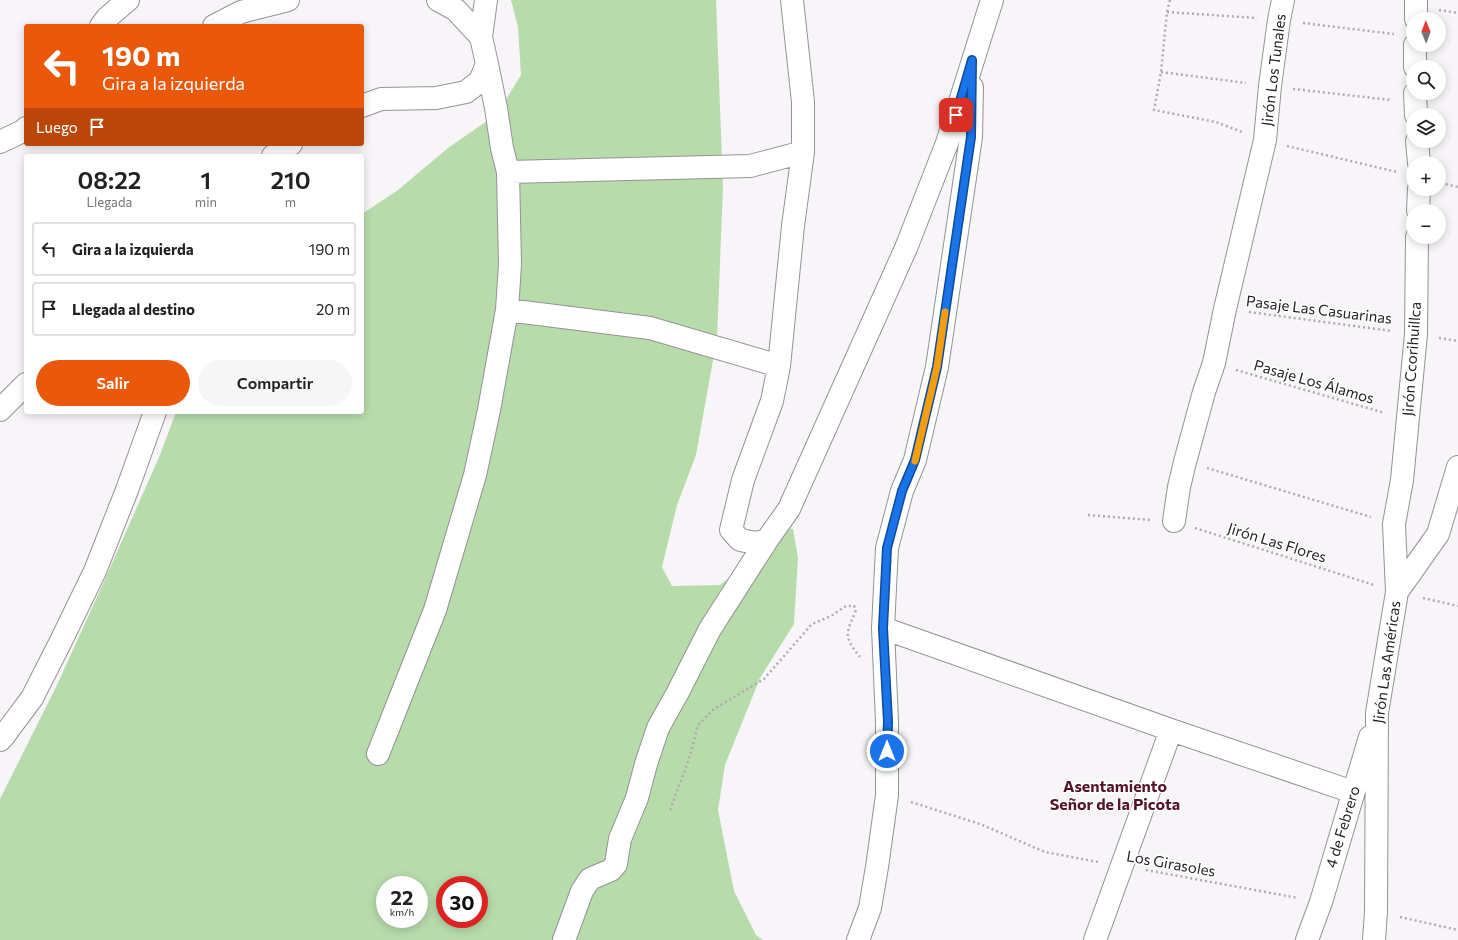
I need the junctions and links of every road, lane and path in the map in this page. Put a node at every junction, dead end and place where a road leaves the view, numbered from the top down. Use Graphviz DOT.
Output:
graph roads {
  1 [pos="128,0"];
  2 [pos="288,0"];
  3 [pos="438,0"];
  4 [pos="486,0"];
  5 [pos="792,0"];
  6 [pos="992,0"];
  7 [pos="1170,0"];
  8 [pos="1284,0"];
  9 [pos="1416,0"];
  10 [pos="1416,12"];
  11 [pos="102,24"];
  12 [pos="218,24"];
  13 [pos="481,37"];
  14 [pos="972,60"];
  15 [pos="487,64"];
  16 [pos="364,105"];
  17 [pos="1154,110"];
  18 [pos="24,130"];
  19 [pos="0,142"];
  20 [pos="288,146"];
  21 [pos="803,152"];
  22 [pos="276,154"];
  23 [pos="508,172"];
  24 [pos="1446,184"];
  25 [pos="1458,187"];
  26 [pos="1417,244"];
  27 [pos="1225,309"];
  28 [pos="507,310"];
  29 [pos="1416,334"];
  30 [pos="1458,342"];
  31 [pos="1214,363"];
  32 [pos="779,366"];
  33 [pos="24,386"];
  34 [pos="0,410"];
  35 [pos="154,414"];
  36 [pos="1409,420"];
  37 [pos="1185,462"];
  38 [pos="1458,467"];
  39 [pos="1402,480"];
  40 [pos="1088,515"];
  41 [pos="1174,521"];
  42 [pos="1394,524"];
  43 [pos="767,540"];
  44 [pos="1397,592"];
  45 [pos="1458,606"];
  46 [pos="883,628"];
  47 [pos="861,658"];
  48 [pos="1377,713"];
  49 [pos="1171,730"];
  50 [pos="0,740"];
  51 [pos="378,754"];
  52 [pos="1354,792"];
  53 [pos="887,795"];
  54 [pos="670,810"];
  55 [pos="1122,866"];
  56 [pos="1320,902"];
  57 [pos="1376,912"];
  58 [pos="1458,930"];
  59 [pos="564,940"];
  60 [pos="858,940"];
  61 [pos="1095,940"];
  62 [pos="1308,940"];
  63 [pos="1374,940"];
  1 -- 11 [label="street"];
  2 -- 12 [label="street"];
  3 -- 13 [label="street"];
  4 -- 13 [label="street"];
  5 -- 21 [label="street"];
  6 -- 14 [label="street"];
  7 -- 17 [label="path"];
  8 -- 27 [label="street, Jirón Los Tunales"];
  9 -- 10 [label="street"];
  13 -- 15 [label="street"];
  14 -- 43 [label="street"];
  14 -- 46 [label="street"];
  15 -- 16 [label="street"];
  15 -- 23 [label="street"];
  18 -- 19 [label="street"];
  20 -- 22 [label="street"];
  21 -- 23 [label="street"];
  21 -- 32 [label="street"];
  23 -- 28 [label="street"];
  24 -- 25 [label="path"];
  26 -- 29 [label="street, Jirón Ccorihuillca"];
  27 -- 29 [label="path, Pasaje Las Casuarinas"];
  27 -- 31 [label="street, Jirón Los Tunales"];
  28 -- 32 [label="street"];
  28 -- 51 [label="street"];
  29 -- 30 [label="path, Pasaje Las Casuarinas"];
  29 -- 36 [label="street, Jirón Ccorihuillca"];
  31 -- 36 [label="path, Pasaje Los Álamos"];
  31 -- 37 [label="street, Jirón Los Tunales"];
  32 -- 43 [label="street"];
  33 -- 34 [label="street"];
  35 -- 50 [label="street"];
  36 -- 39 [label="street, Jirón Ccorihuillca"];
  37 -- 41 [label="street, Jirón Los Tunales"];
  37 -- 42 [label="path"];
  38 -- 44 [label="street"];
  39 -- 42 [label="street, Jirón Las Américas"];
  40 -- 41 [label="path, Jirón Las Flores"];
  41 -- 44 [label="path, Jirón Las Flores"];
  42 -- 44 [label="street, Jirón Las Américas"];
  43 -- 59 [label="street"];
  44 -- 45 [label="path, Jirón Las Flores"];
  44 -- 48 [label="street, Jirón Las Américas"];
  46 -- 49 [label="street"];
  46 -- 53 [label="street"];
  47 -- 54 [label="path"];
  48 -- 52 [label="street, 4 de Febrero"];
  48 -- 57 [label="street, Jirón Las Américas"];
  49 -- 52 [label="street"];
  49 -- 55 [label="street"];
  52 -- 56 [label="street, 4 de Febrero"];
  53 -- 55 [label="path, Los Girasoles"];
  53 -- 60 [label="street"];
  55 -- 56 [label="path, Los Girasoles"];
  55 -- 61 [label="street"];
  56 -- 62 [label="street, 4 de Febrero"];
  57 -- 58 [label="path"];
  57 -- 63 [label="street, Jirón Las Américas"];
}
